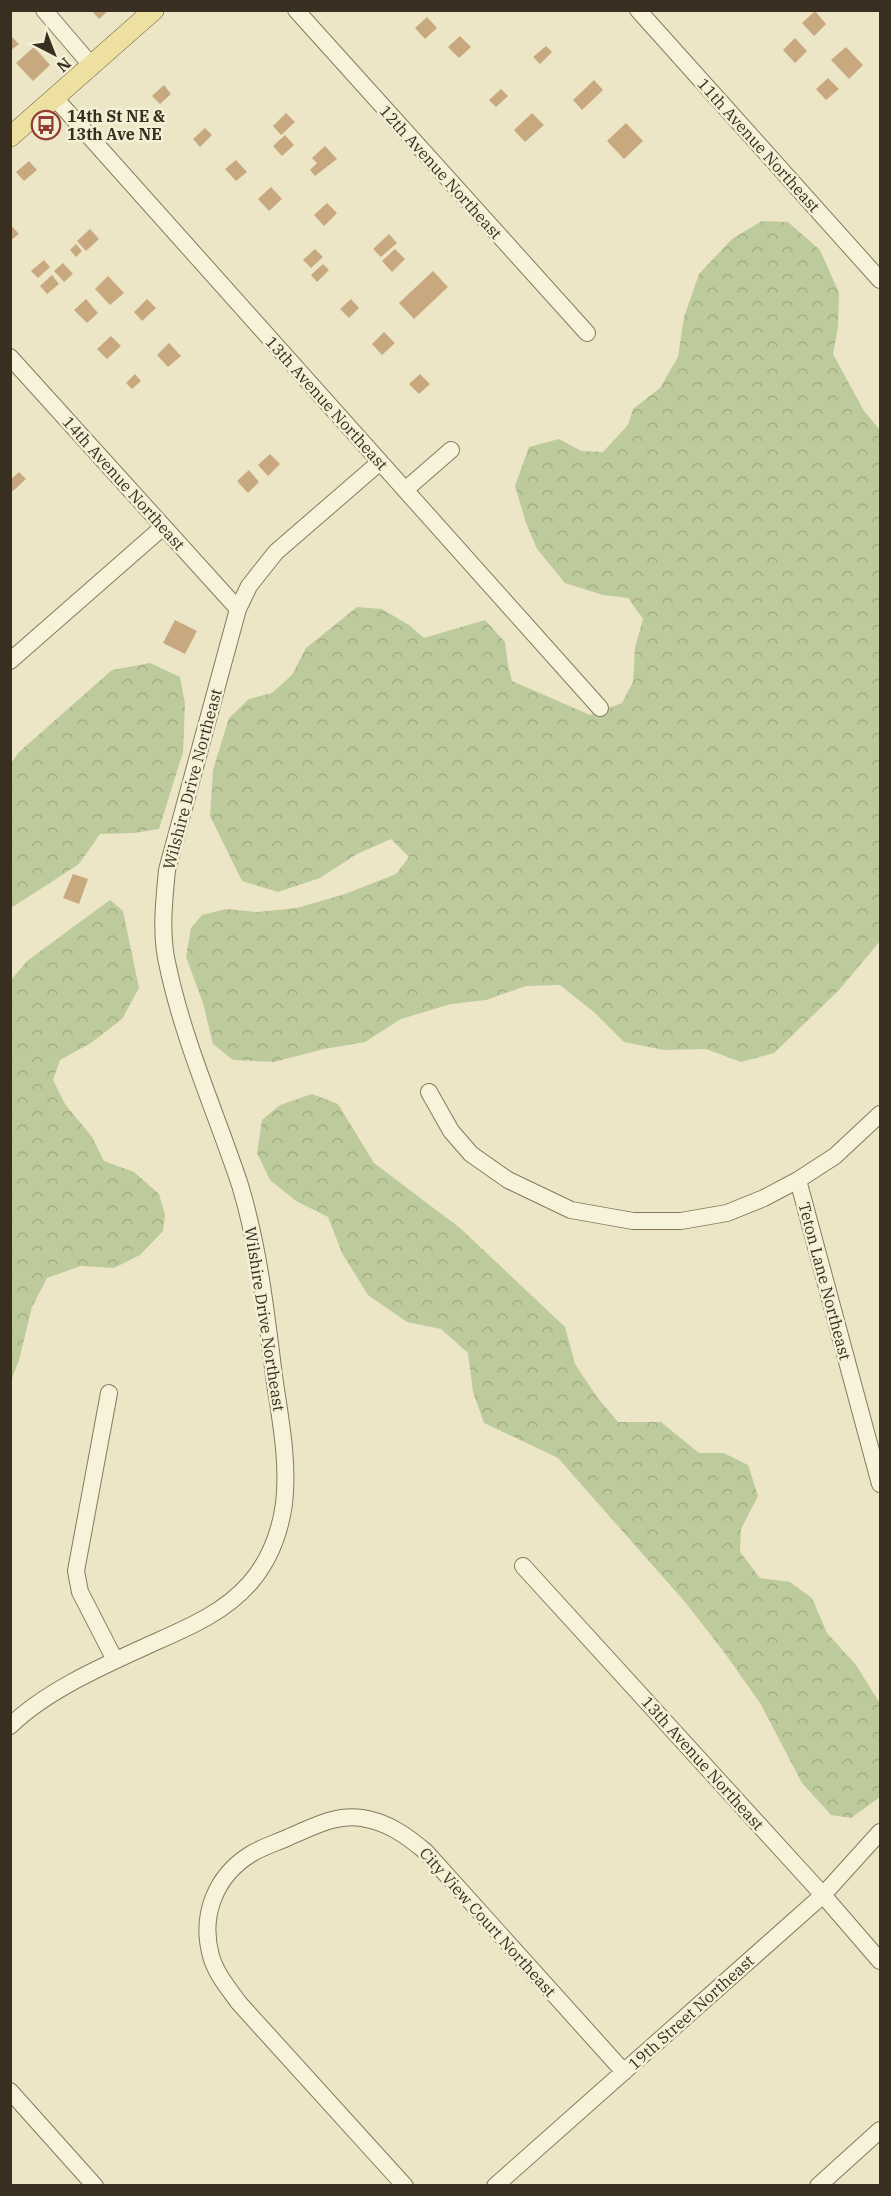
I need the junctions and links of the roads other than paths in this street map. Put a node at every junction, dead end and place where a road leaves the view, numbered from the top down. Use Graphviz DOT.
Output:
graph roads {
  1 [pos="44,10"];
  2 [pos="154,10"];
  3 [pos="296,10"];
  4 [pos="638,10"];
  5 [pos="91,65"];
  6 [pos="55,98"];
  7 [pos="10,138"];
  8 [pos="880,280"];
  9 [pos="587,333"];
  10 [pos="10,357"];
  11 [pos="451,450"];
  12 [pos="380,462"];
  13 [pos="405,490"];
  14 [pos="163,527"];
  15 [pos="237,609"];
  16 [pos="12,656"];
  17 [pos="600,708"];
  18 [pos="429,1092"];
  19 [pos="880,1114"];
  20 [pos="798,1180"];
  21 [pos="109,1393"];
  22 [pos="880,1484"];
  23 [pos="523,1566"];
  24 [pos="115,1660"];
  25 [pos="10,1726"];
  26 [pos="880,1832"];
  27 [pos="823,1895"];
  28 [pos="880,1961"];
  29 [pos="624,2072"];
  30 [pos="10,2091"];
  31 [pos="880,2130"];
  32 [pos="95,2186"];
  33 [pos="405,2186"];
  34 [pos="495,2186"];
  35 [pos="818,2186"];
  1 -- 5 [label="street"];
  2 -- 5 [label="main road"];
  3 -- 9 [label="street, 12th Avenue Northeast"];
  4 -- 8 [label="street, 11th Avenue Northeast"];
  5 -- 6 [label="main road"];
  6 -- 7 [label="main road"];
  6 -- 12 [label="street, 13th Avenue Northeast"];
  10 -- 14 [label="street, 14th Avenue Northeast"];
  11 -- 13 [label="street"];
  12 -- 13 [label="street, 13th Avenue Northeast"];
  12 -- 15 [label="street, Wilshire Drive Northeast"];
  13 -- 17 [label="street, 13th Avenue Northeast"];
  14 -- 15 [label="street, 14th Avenue Northeast"];
  14 -- 16 [label="street"];
  15 -- 24 [label="street, Wilshire Drive Northeast"];
  18 -- 20 [label="street"];
  19 -- 20 [label="street, Teton Lane Northeast"];
  20 -- 22 [label="street, Teton Lane Northeast"];
  21 -- 24 [label="street"];
  23 -- 27 [label="street, 13th Avenue Northeast"];
  24 -- 25 [label="street, Wilshire Drive Northeast"];
  26 -- 27 [label="street, 19th Street Northeast"];
  27 -- 28 [label="street, 13th Avenue Northeast"];
  27 -- 29 [label="street, 19th Street Northeast"];
  29 -- 33 [label="street, City View Court Northeast"];
  29 -- 34 [label="street, 19th Street Northeast"];
  30 -- 32 [label="street"];
  31 -- 35 [label="street"];
}
